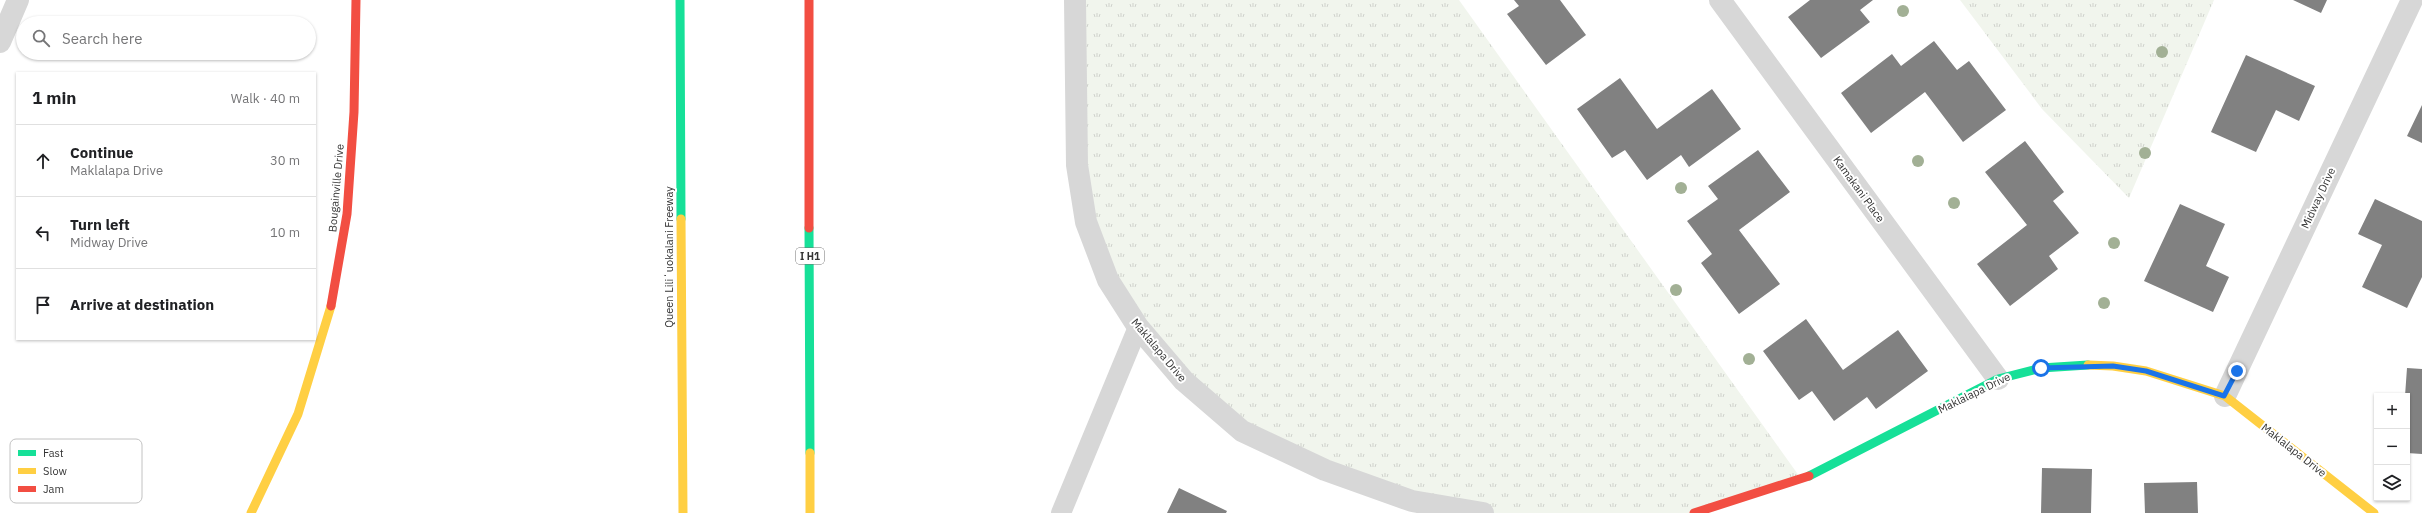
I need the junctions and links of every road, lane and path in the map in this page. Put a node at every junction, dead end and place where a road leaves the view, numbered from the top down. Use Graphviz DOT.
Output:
graph roads {
  1 [pos="18,0"];
  2 [pos="356,0"];
  3 [pos="680,0"];
  4 [pos="810,0"];
  5 [pos="1075,0"];
  6 [pos="1720,0"];
  7 [pos="2412,0"];
  8 [pos="0,42"];
  9 [pos="1138,327"];
  10 [pos="1998,379"];
  11 [pos="2224,396"];
  12 [pos="253,510"];
  13 [pos="683,513"];
  14 [pos="810,513"];
  15 [pos="1061,513"];
  16 [pos="1483,513"];
  17 [pos="1694,513"];
  18 [pos="2374,513"];
  1 -- 8 [label="street"];
  2 -- 12 [label="main road, Bougainville Drive"];
  3 -- 13 [label="main road, Queen Liliʻuokalani Freeway"];
  4 -- 14 [label="main road, I H1"];
  5 -- 9 [label="street, Maklalapa Drive"];
  6 -- 10 [label="street, Kamakani Place"];
  7 -- 11 [label="street, Midway Drive"];
  9 -- 15 [label="lane"];
  9 -- 16 [label="street, Maklalapa Drive"];
  10 -- 11 [label="main road, Maklalapa Drive"];
  10 -- 17 [label="main road, Maklalapa Drive"];
  11 -- 18 [label="main road, Maklalapa Drive"];
}
